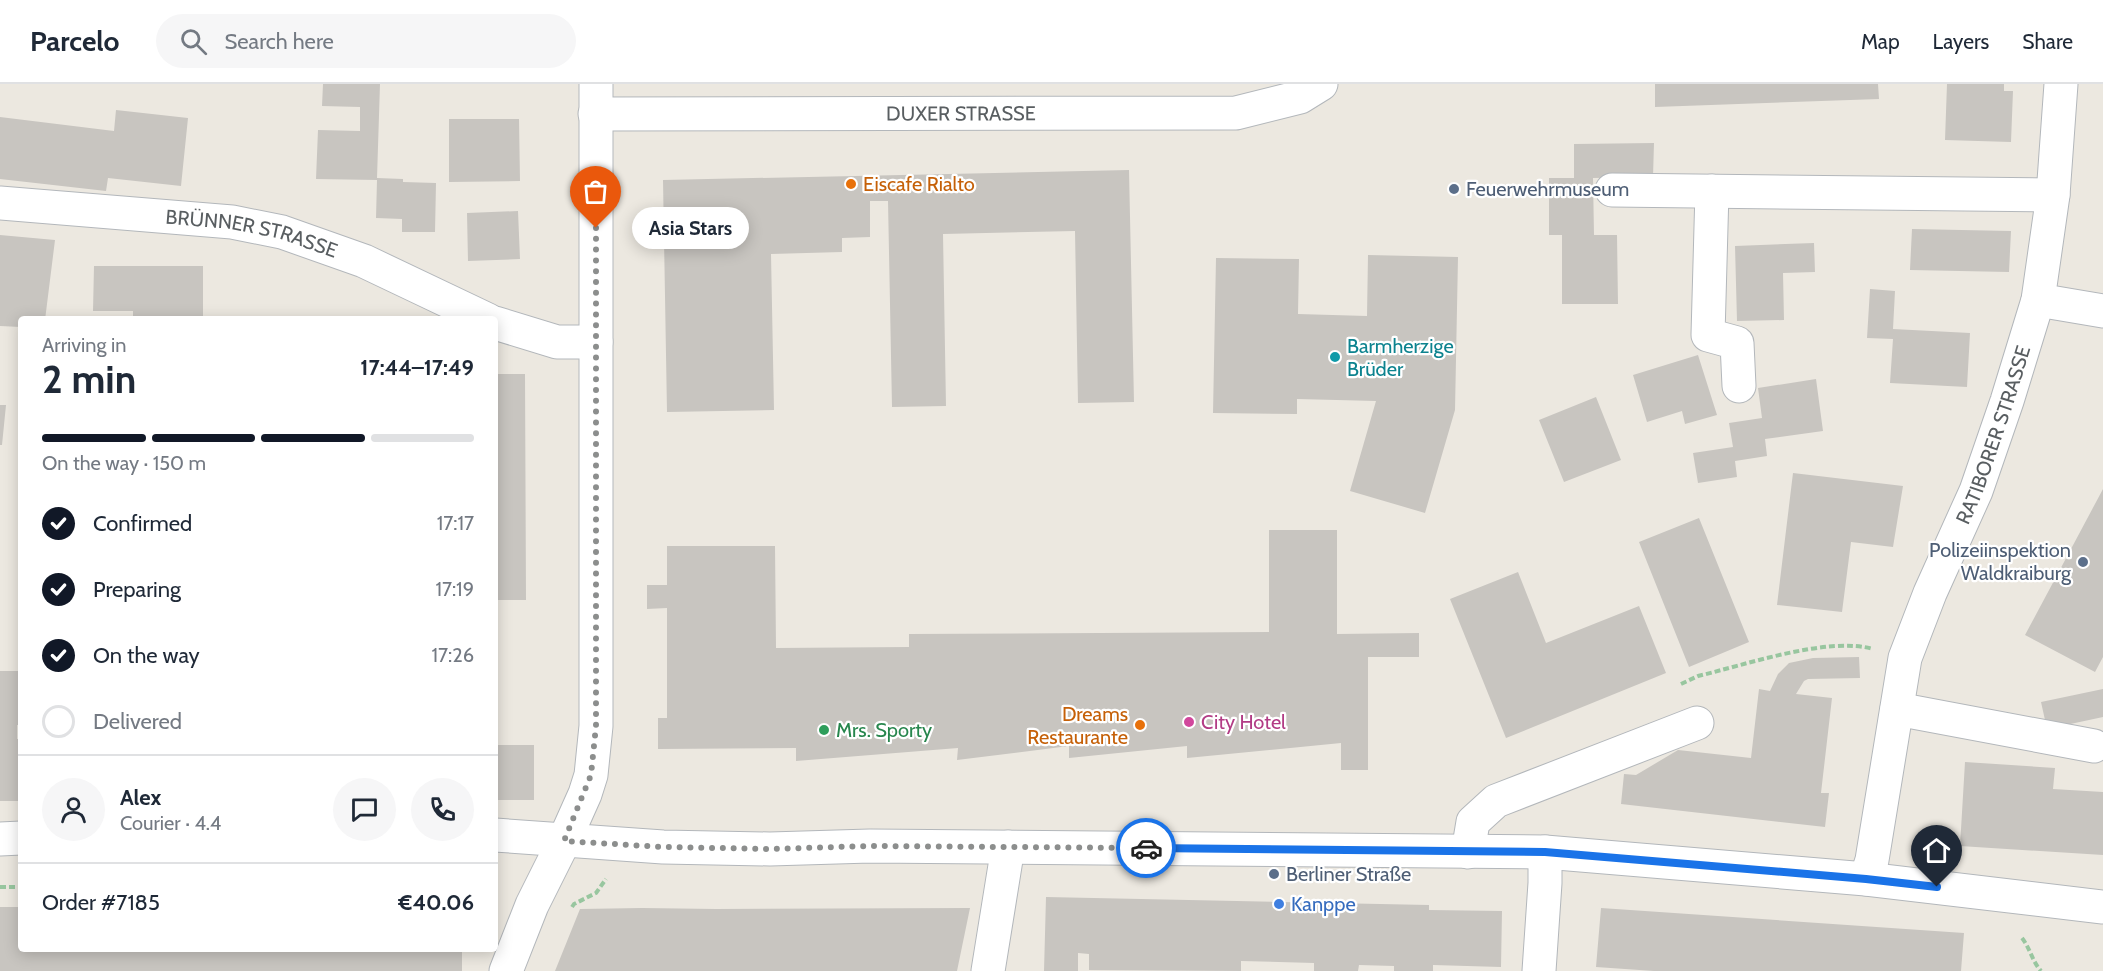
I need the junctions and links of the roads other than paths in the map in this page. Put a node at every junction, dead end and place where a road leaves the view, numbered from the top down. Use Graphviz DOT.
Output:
graph roads {
  1 [pos="1321,84"];
  2 [pos="2061,84"];
  3 [pos="596,99"];
  4 [pos="1612,190"];
  5 [pos="1712,191"];
  6 [pos="2053,195"];
  7 [pos="0,203"];
  8 [pos="2038,300"];
  9 [pos="2103,311"];
  10 [pos="480,316"];
  11 [pos="498,324"];
  12 [pos="596,342"];
  13 [pos="1739,386"];
  14 [pos="1897,709"];
  15 [pos="1698,723"];
  16 [pos="2094,746"];
  17 [pos="498,835"];
  18 [pos="18,838"];
  19 [pos="0,839"];
  20 [pos="564,841"];
  21 [pos="1008,847"];
  22 [pos="1468,852"];
  23 [pos="1545,852"];
  24 [pos="1866,879"];
  25 [pos="2103,907"];
  26 [pos="506,971"];
  27 [pos="988,971"];
  28 [pos="1539,971"];
  1 -- 3 [label="street, DUXER STRASSE"];
  2 -- 6 [label="street, RATIBORER STRASSE"];
  3 -- 12 [label="street"];
  4 -- 5 [label="street"];
  5 -- 6 [label="street"];
  5 -- 13 [label="street"];
  6 -- 8 [label="street, RATIBORER STRASSE"];
  7 -- 10 [label="street, BRÜNNER STRASSE"];
  8 -- 9 [label="street"];
  8 -- 14 [label="street, RATIBORER STRASSE"];
  11 -- 12 [label="street"];
  12 -- 20 [label="street"];
  14 -- 16 [label="street"];
  14 -- 24 [label="street, RATIBORER STRASSE"];
  15 -- 22 [label="street"];
  17 -- 20 [label="street"];
  18 -- 19 [label="street"];
  20 -- 21 [label="street"];
  20 -- 26 [label="street"];
  21 -- 22 [label="street"];
  21 -- 27 [label="street"];
  22 -- 23 [label="street"];
  23 -- 24 [label="street"];
  23 -- 28 [label="street"];
  24 -- 25 [label="street"];
}
